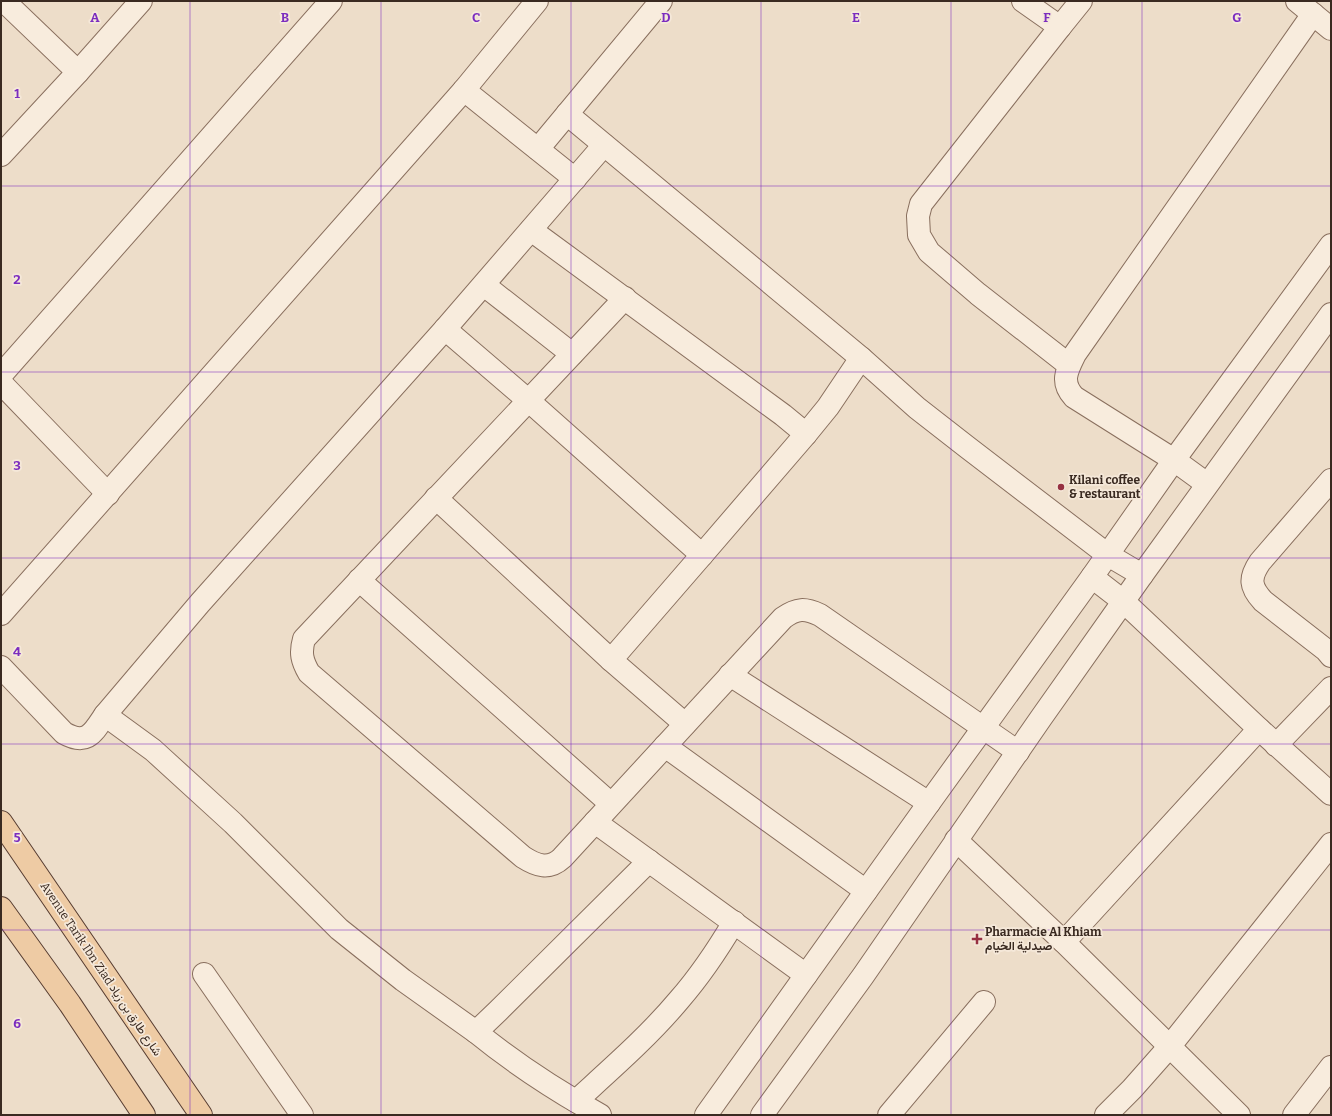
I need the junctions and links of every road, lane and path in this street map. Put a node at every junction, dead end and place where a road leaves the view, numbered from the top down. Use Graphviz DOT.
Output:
graph roads {
  1 [pos="4,1"];
  2 [pos="141,1"];
  3 [pos="331,1"];
  4 [pos="537,1"];
  5 [pos="661,1"];
  6 [pos="1023,1"];
  7 [pos="1081,1"];
  8 [pos="1305,7"];
  9 [pos="1060,27"];
  10 [pos="1331,28"];
  11 [pos="78,72"];
  12 [pos="464,90"];
  13 [pos="567,114"];
  14 [pos="604,145"];
  15 [pos="538,149"];
  16 [pos="1,155"];
  17 [pos="575,179"];
  18 [pos="531,230"];
  19 [pos="1331,245"];
  20 [pos="484,286"];
  21 [pos="625,298"];
  22 [pos="1331,314"];
  23 [pos="445,329"];
  24 [pos="572,354"];
  25 [pos="861,358"];
  26 [pos="1069,365"];
  27 [pos="1,376"];
  28 [pos="1,383"];
  29 [pos="529,401"];
  30 [pos="806,434"];
  31 [pos="1174,460"];
  32 [pos="1207,484"];
  33 [pos="1329,488"];
  34 [pos="108,494"];
  35 [pos="436,498"];
  36 [pos="702,555"];
  37 [pos="1108,555"];
  38 [pos="1142,575"];
  39 [pos="1092,577"];
  40 [pos="359,580"];
  41 [pos="1124,601"];
  42 [pos="1,614"];
  43 [pos="1331,656"];
  44 [pos="611,660"];
  45 [pos="1,667"];
  46 [pos="730,675"];
  47 [pos="1331,688"];
  48 [pos="105,715"];
  49 [pos="685,724"];
  50 [pos="983,728"];
  51 [pos="1259,729"];
  52 [pos="1276,745"];
  53 [pos="665,746"];
  54 [pos="1018,752"];
  55 [pos="1331,794"];
  56 [pos="929,803"];
  57 [pos="611,804"];
  58 [pos="1,822"];
  59 [pos="595,822"];
  60 [pos="956,840"];
  61 [pos="1331,844"];
  62 [pos="649,861"];
  63 [pos="866,891"];
  64 [pos="1,908"];
  65 [pos="734,922"];
  66 [pos="1064,942"];
  67 [pos="204,974"];
  68 [pos="806,975"];
  69 [pos="984,1002"];
  70 [pos="476,1032"];
  71 [pos="1170,1046"];
  72 [pos="1331,1067"];
  73 [pos="576,1101"];
  74 [pos="144,1115"];
  75 [pos="201,1115"];
  76 [pos="302,1115"];
  77 [pos="600,1115"];
  78 [pos="706,1115"];
  79 [pos="762,1115"];
  80 [pos="889,1115"];
  81 [pos="1106,1115"];
  82 [pos="1239,1115"];
  83 [pos="1294,1115"];
  1 -- 11 [label="street"];
  2 -- 11 [label="street"];
  3 -- 27 [label="street"];
  4 -- 12 [label="street"];
  5 -- 13 [label="street"];
  6 -- 9 [label="street"];
  7 -- 9 [label="street"];
  8 -- 10 [label="street"];
  8 -- 26 [label="street"];
  9 -- 26 [label="street"];
  11 -- 16 [label="street"];
  12 -- 15 [label="street"];
  12 -- 34 [label="street"];
  13 -- 14 [label="street"];
  13 -- 15 [label="street"];
  14 -- 17 [label="street"];
  14 -- 25 [label="street"];
  15 -- 17 [label="street"];
  17 -- 18 [label="street"];
  18 -- 20 [label="street"];
  18 -- 21 [label="street"];
  19 -- 31 [label="street"];
  20 -- 23 [label="street"];
  20 -- 24 [label="street"];
  21 -- 24 [label="street"];
  21 -- 30 [label="street"];
  22 -- 32 [label="street"];
  23 -- 29 [label="street"];
  23 -- 48 [label="street"];
  24 -- 29 [label="street"];
  25 -- 30 [label="street"];
  25 -- 37 [label="street"];
  26 -- 31 [label="street"];
  28 -- 34 [label="street"];
  29 -- 35 [label="street"];
  29 -- 36 [label="street"];
  30 -- 36 [label="street"];
  31 -- 32 [label="street"];
  31 -- 37 [label="street"];
  32 -- 38 [label="street"];
  33 -- 43 [label="street"];
  34 -- 42 [label="street"];
  35 -- 40 [label="street"];
  35 -- 44 [label="street"];
  36 -- 44 [label="street"];
  37 -- 38 [label="street"];
  37 -- 39 [label="street"];
  38 -- 41 [label="street"];
  39 -- 41 [label="street"];
  39 -- 50 [label="street"];
  40 -- 57 [label="street"];
  40 -- 59 [label="street"];
  41 -- 51 [label="street"];
  41 -- 54 [label="street"];
  44 -- 49 [label="street"];
  45 -- 48 [label="street"];
  46 -- 49 [label="street"];
  46 -- 50 [label="street"];
  46 -- 56 [label="street"];
  47 -- 52 [label="street"];
  48 -- 70 [label="street"];
  49 -- 53 [label="street"];
  50 -- 54 [label="street"];
  50 -- 56 [label="street"];
  51 -- 52 [label="street"];
  51 -- 66 [label="street"];
  52 -- 55 [label="street"];
  53 -- 57 [label="street"];
  53 -- 63 [label="street"];
  54 -- 60 [label="street"];
  56 -- 63 [label="street"];
  57 -- 59 [label="street"];
  58 -- 75 [label="main road, Avenue Tarik Ibn Ziad شارع طارق بن زياد"];
  59 -- 62 [label="street"];
  60 -- 66 [label="street"];
  60 -- 79 [label="street"];
  61 -- 71 [label="street"];
  62 -- 65 [label="street"];
  62 -- 70 [label="street"];
  63 -- 68 [label="street"];
  64 -- 74 [label="main road"];
  65 -- 68 [label="street"];
  65 -- 73 [label="street"];
  66 -- 71 [label="street"];
  67 -- 76 [label="street"];
  68 -- 78 [label="street"];
  69 -- 80 [label="street"];
  70 -- 73 [label="street"];
  71 -- 81 [label="street"];
  71 -- 82 [label="street"];
  72 -- 83 [label="street"];
  73 -- 77 [label="street"];
}
